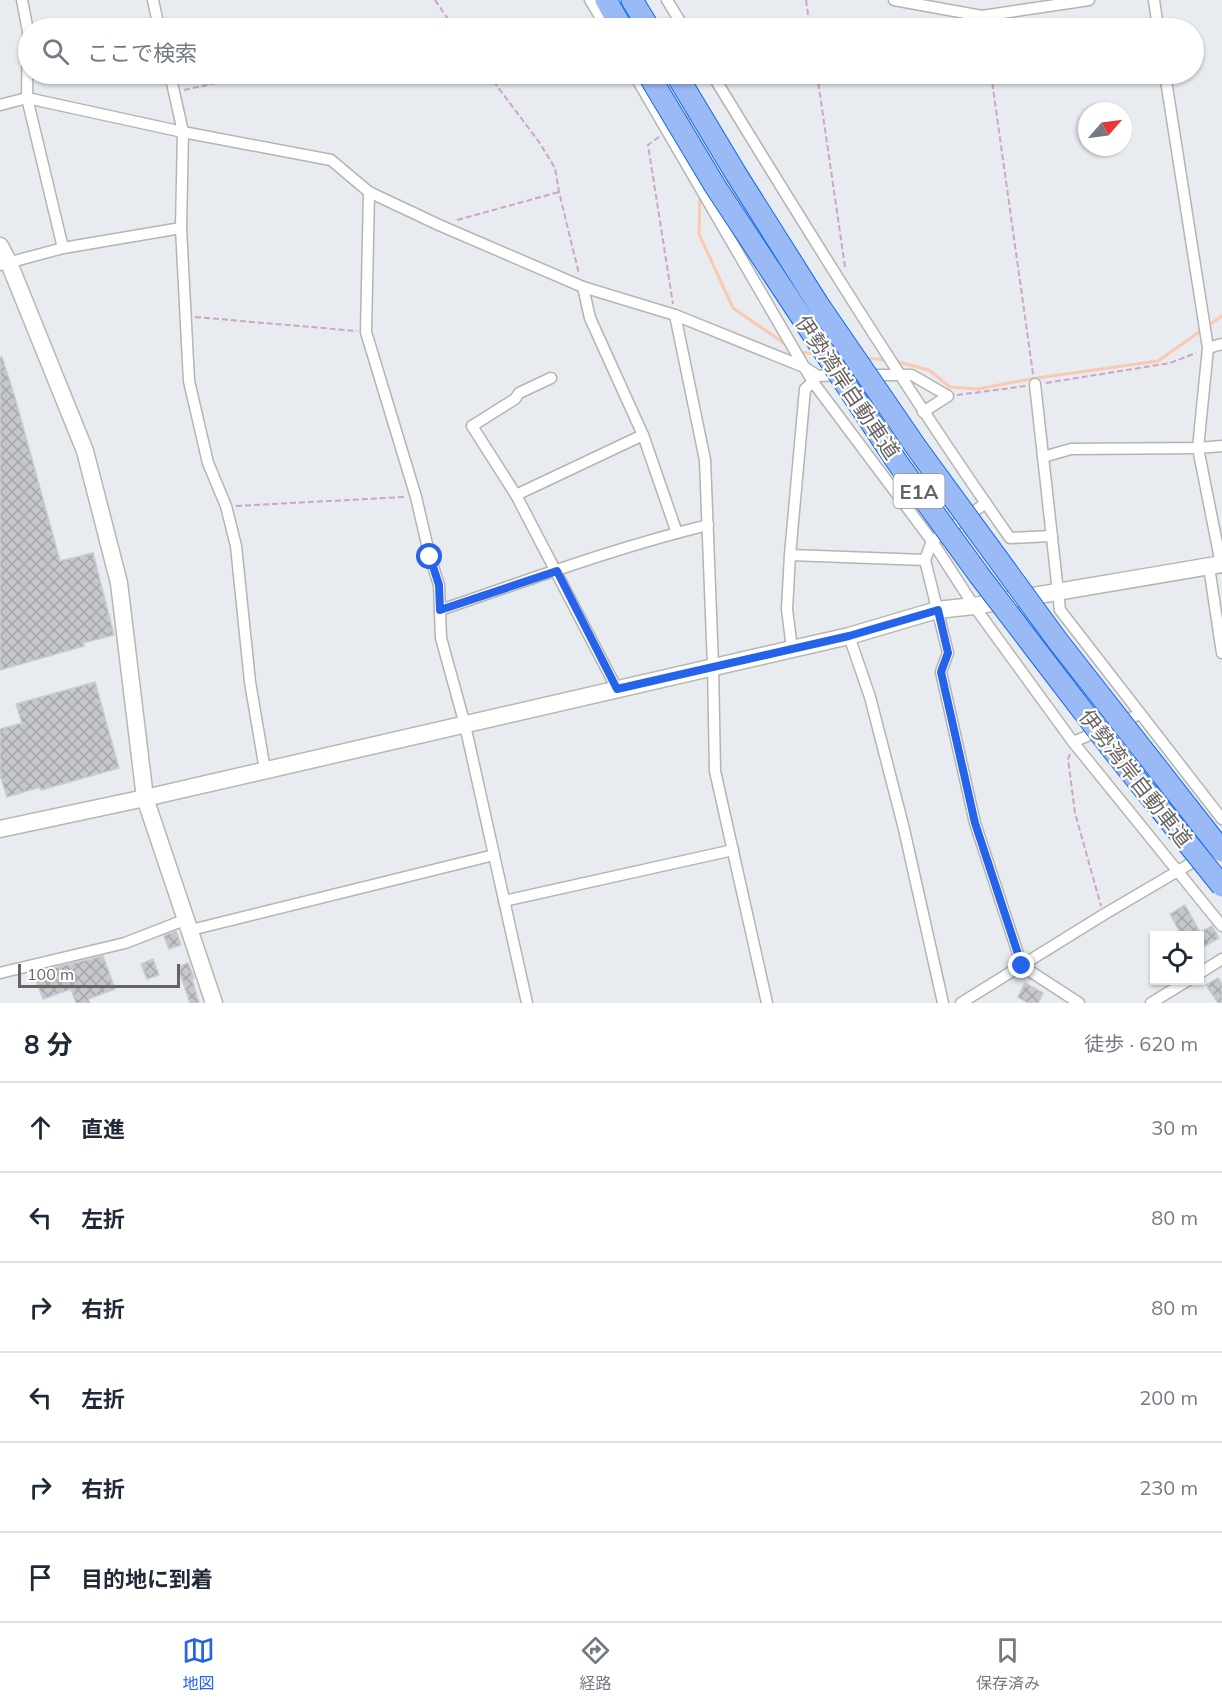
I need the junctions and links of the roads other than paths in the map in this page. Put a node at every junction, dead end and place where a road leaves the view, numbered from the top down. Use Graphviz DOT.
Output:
graph roads {
  1 [pos="22,0"];
  2 [pos="153,0"];
  3 [pos="590,0"];
  4 [pos="606,0"];
  5 [pos="632,0"];
  6 [pos="666,0"];
  7 [pos="894,0"];
  8 [pos="1089,0"];
  9 [pos="1154,0"];
  10 [pos="25,18"];
  11 [pos="157,18"];
  12 [pos="601,18"];
  13 [pos="616,18"];
  14 [pos="643,18"];
  15 [pos="678,18"];
  16 [pos="1157,18"];
  17 [pos="27,84"];
  18 [pos="172,84"];
  19 [pos="640,84"];
  20 [pos="654,84"];
  21 [pos="682,84"];
  22 [pos="718,84"];
  23 [pos="1167,84"];
  24 [pos="27,98"];
  25 [pos="0,105"];
  26 [pos="183,132"];
  27 [pos="369,192"];
  28 [pos="181,228"];
  29 [pos="0,246"];
  30 [pos="63,248"];
  31 [pos="4,264"];
  32 [pos="583,287"];
  33 [pos="675,315"];
  34 [pos="1222,344"];
  35 [pos="1208,348"];
  36 [pos="804,367"];
  37 [pos="900,374"];
  38 [pos="551,378"];
  39 [pos="813,382"];
  40 [pos="1035,384"];
  41 [pos="923,412"];
  42 [pos="643,435"];
  43 [pos="1222,446"];
  44 [pos="1198,448"];
  45 [pos="1043,457"];
  46 [pos="516,495"];
  47 [pos="986,503"];
  48 [pos="708,525"];
  49 [pos="677,533"];
  50 [pos="1052,536"];
  51 [pos="932,541"];
  52 [pos="790,555"];
  53 [pos="925,560"];
  54 [pos="1217,565"];
  55 [pos="557,571"];
  56 [pos="1058,592"];
  57 [pos="974,606"];
  58 [pos="440,610"];
  59 [pos="938,610"];
  60 [pos="849,636"];
  61 [pos="792,649"];
  62 [pos="1222,653"];
  63 [pos="713,666"];
  64 [pos="617,689"];
  65 [pos="1140,714"];
  66 [pos="465,725"];
  67 [pos="1073,742"];
  68 [pos="265,770"];
  69 [pos="145,798"];
  70 [pos="1222,819"];
  71 [pos="0,829"];
  72 [pos="1222,845"];
  73 [pos="733,850"];
  74 [pos="1222,851"];
  75 [pos="494,855"];
  76 [pos="1177,871"];
  77 [pos="1222,886"];
  78 [pos="504,901"];
  79 [pos="189,925"];
  80 [pos="1222,926"];
  81 [pos="1222,958"];
  82 [pos="1022,966"];
  83 [pos="1204,970"];
  84 [pos="0,973"];
  85 [pos="1181,985"];
  86 [pos="214,1003"];
  87 [pos="526,1003"];
  88 [pos="767,1003"];
  89 [pos="943,1003"];
  90 [pos="961,1003"];
  91 [pos="1079,1003"];
  92 [pos="1152,1003"];
  1 -- 10 [label="street"];
  2 -- 11 [label="street"];
  3 -- 12 [label="street"];
  4 -- 13 [label="highway"];
  5 -- 14 [label="highway"];
  6 -- 15 [label="street"];
  7 -- 8 [label="street"];
  9 -- 16 [label="street"];
  17 -- 24 [label="street"];
  18 -- 26 [label="street"];
  19 -- 36 [label="street"];
  20 -- 77 [label="highway, 伊勢湾岸自動車道 / E1A, bridge"];
  21 -- 74 [label="highway, 伊勢湾岸自動車道 / E1A, bridge"];
  22 -- 37 [label="street"];
  23 -- 35 [label="street"];
  24 -- 25 [label="street"];
  24 -- 26 [label="street"];
  24 -- 30 [label="street"];
  26 -- 27 [label="street"];
  26 -- 28 [label="street"];
  27 -- 32 [label="street"];
  27 -- 58 [label="street"];
  28 -- 30 [label="street"];
  28 -- 68 [label="street"];
  29 -- 31 [label="street"];
  30 -- 31 [label="street"];
  31 -- 69 [label="street"];
  32 -- 33 [label="street"];
  32 -- 42 [label="street"];
  33 -- 36 [label="street"];
  33 -- 48 [label="street"];
  34 -- 35 [label="street"];
  35 -- 44 [label="street"];
  36 -- 37 [label="street"];
  36 -- 39 [label="street"];
  37 -- 41 [label="street"];
  37 -- 41 [label="street"];
  38 -- 46 [label="street"];
  39 -- 51 [label="street"];
  39 -- 52 [label="street"];
  40 -- 45 [label="street"];
  41 -- 47 [label="street"];
  42 -- 46 [label="street"];
  42 -- 49 [label="street"];
  43 -- 44 [label="street"];
  44 -- 45 [label="street"];
  44 -- 54 [label="street"];
  45 -- 50 [label="street"];
  46 -- 55 [label="street"];
  47 -- 50 [label="street"];
  47 -- 51 [label="street"];
  48 -- 49 [label="street"];
  48 -- 63 [label="street"];
  49 -- 55 [label="street"];
  50 -- 56 [label="street"];
  51 -- 53 [label="street"];
  51 -- 57 [label="street"];
  52 -- 53 [label="street"];
  52 -- 61 [label="street"];
  53 -- 59 [label="street"];
  54 -- 56 [label="street"];
  54 -- 62 [label="street"];
  55 -- 58 [label="street"];
  55 -- 64 [label="street"];
  56 -- 57 [label="street"];
  56 -- 65 [label="street"];
  57 -- 59 [label="street"];
  57 -- 67 [label="street"];
  58 -- 66 [label="street"];
  59 -- 60 [label="street"];
  59 -- 82 [label="street"];
  60 -- 61 [label="street"];
  60 -- 89 [label="street"];
  61 -- 63 [label="street"];
  63 -- 64 [label="street"];
  63 -- 73 [label="street"];
  64 -- 66 [label="street"];
  65 -- 67 [label="street"];
  65 -- 70 [label="street"];
  66 -- 68 [label="street"];
  66 -- 75 [label="street"];
  67 -- 76 [label="street"];
  68 -- 69 [label="street"];
  69 -- 71 [label="street"];
  69 -- 79 [label="street"];
  72 -- 76 [label="street"];
  73 -- 78 [label="street"];
  73 -- 88 [label="street"];
  75 -- 78 [label="street"];
  75 -- 79 [label="street"];
  76 -- 80 [label="street"];
  76 -- 82 [label="street"];
  78 -- 87 [label="street"];
  79 -- 84 [label="street"];
  79 -- 86 [label="street"];
  81 -- 83 [label="street"];
  82 -- 90 [label="street"];
  82 -- 91 [label="street"];
  85 -- 92 [label="street"];
}
